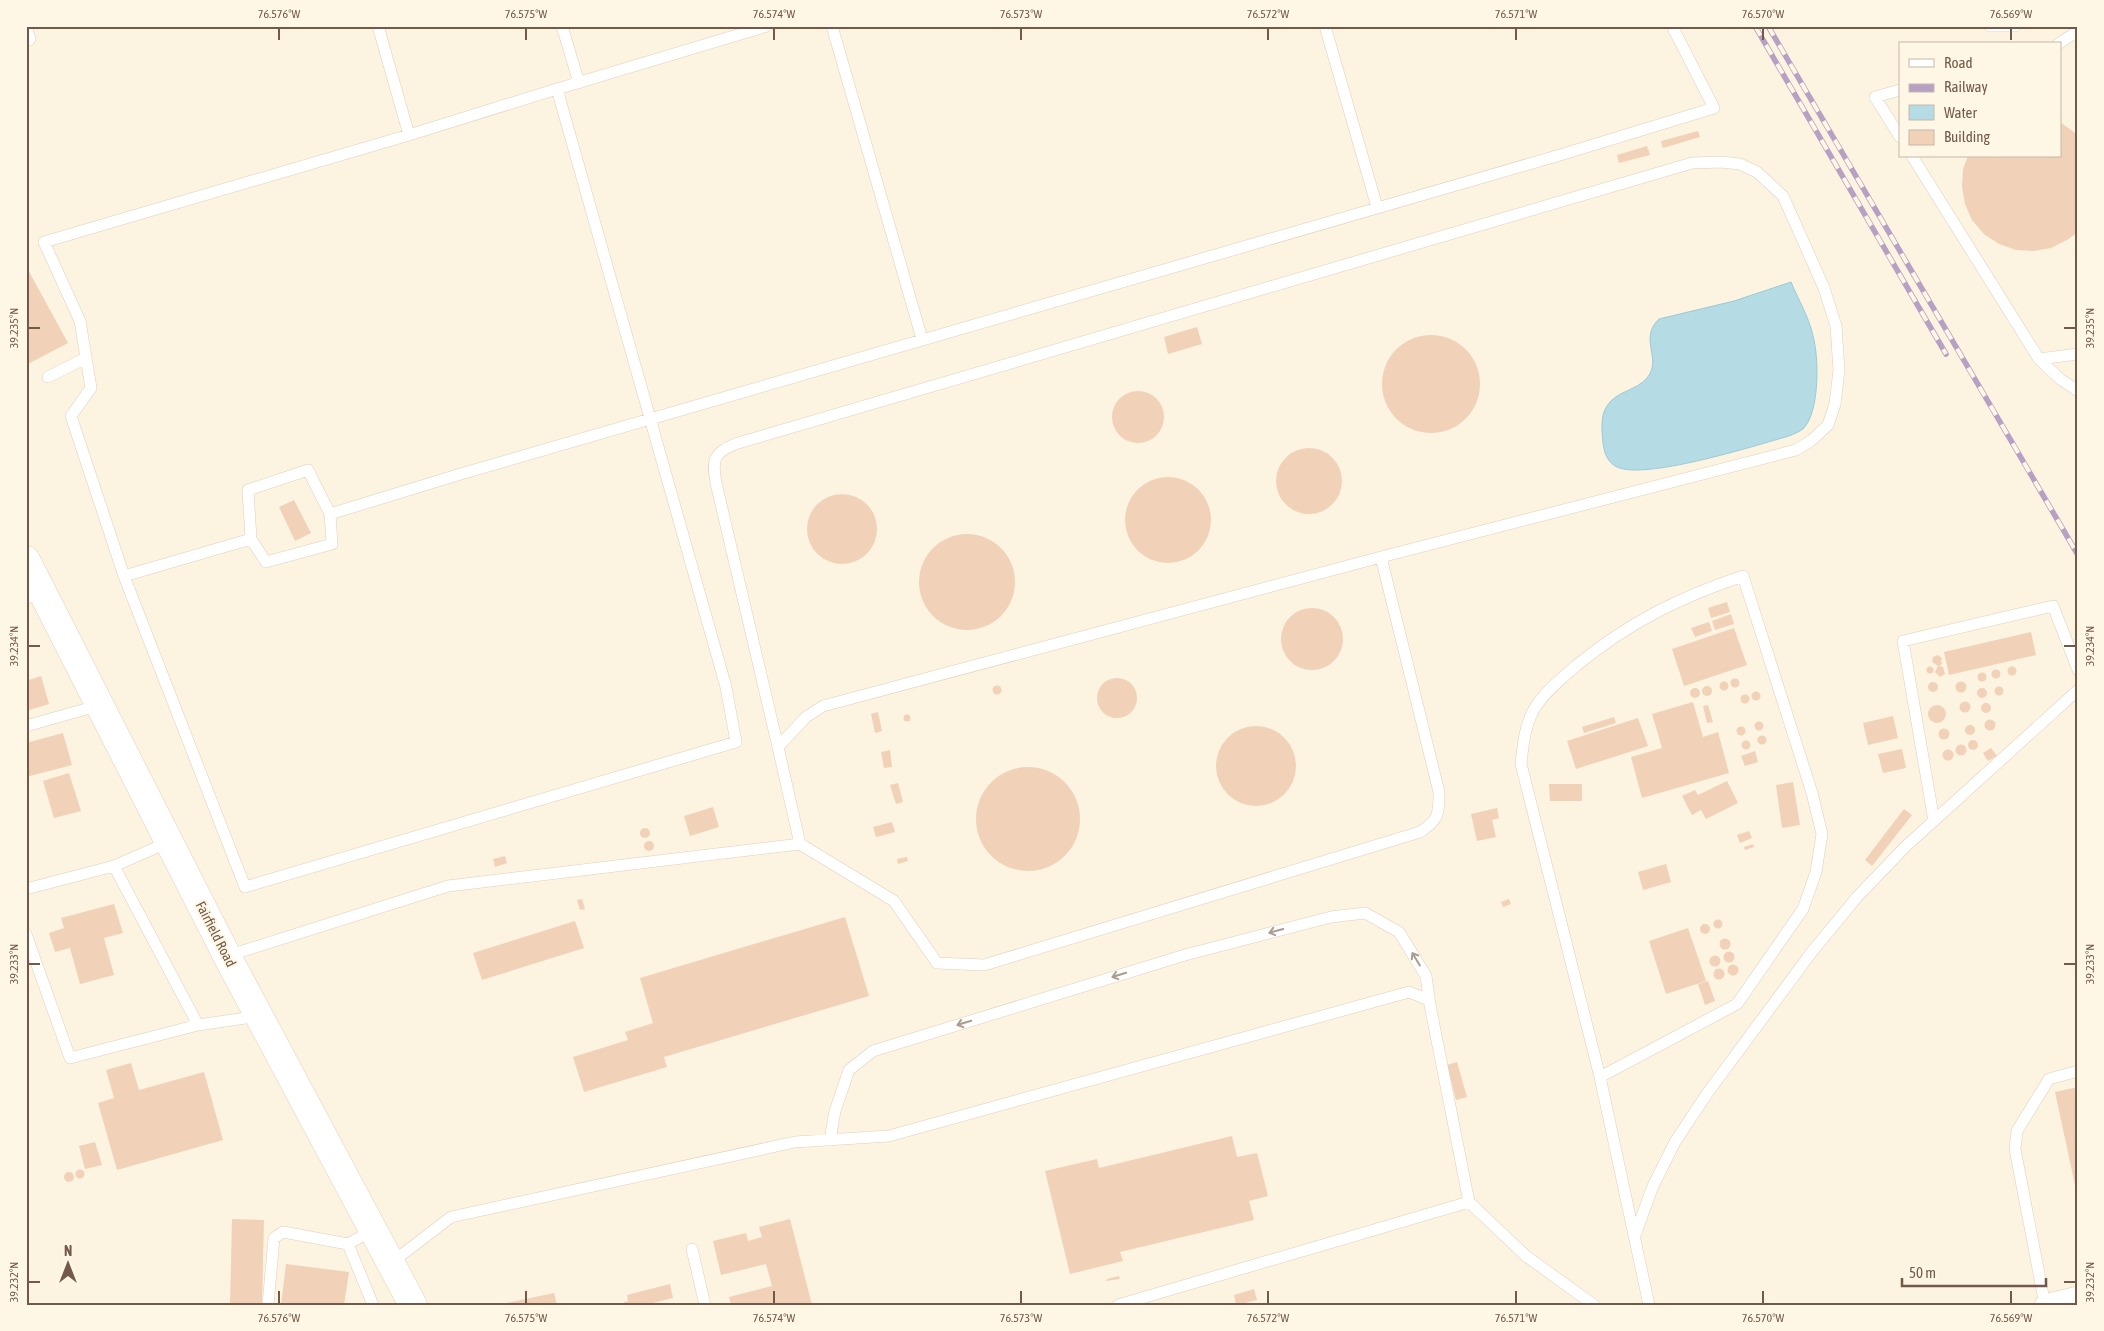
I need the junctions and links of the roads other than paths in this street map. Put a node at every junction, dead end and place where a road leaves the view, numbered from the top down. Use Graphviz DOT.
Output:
graph roads {
  1 [pos="378,26"];
  2 [pos="562,26"];
  3 [pos="767,26"];
  4 [pos="832,26"];
  5 [pos="1325,26"];
  6 [pos="1672,26"];
  7 [pos="1990,26"];
  8 [pos="2015,26"];
  9 [pos="26,27"];
  10 [pos="2078,32"];
  11 [pos="28,41"];
  12 [pos="2061,42"];
  13 [pos="579,83"];
  14 [pos="557,89"];
  15 [pos="1899,90"];
  16 [pos="1899,135"];
  17 [pos="409,136"];
  18 [pos="1913,158"];
  19 [pos="1377,207"];
  20 [pos="922,339"];
  21 [pos="2078,354"];
  22 [pos="86,358"];
  23 [pos="2039,359"];
  24 [pos="48,377"];
  25 [pos="2078,391"];
  26 [pos="651,418"];
  27 [pos="330,514"];
  28 [pos="251,539"];
  29 [pos="1381,557"];
  30 [pos="26,560"];
  31 [pos="124,576"];
  32 [pos="34,595"];
  33 [pos="2078,670"];
  34 [pos="2078,690"];
  35 [pos="100,704"];
  36 [pos="26,726"];
  37 [pos="778,747"];
  38 [pos="1934,821"];
  39 [pos="169,842"];
  40 [pos="800,844"];
  41 [pos="114,866"];
  42 [pos="26,889"];
  43 [pos="26,934"];
  44 [pos="227,956"];
  45 [pos="1430,1005"];
  46 [pos="259,1016"];
  47 [pos="198,1026"];
  48 [pos="2078,1071"];
  49 [pos="1600,1077"];
  50 [pos="830,1140"];
  51 [pos="1469,1202"];
  52 [pos="373,1230"];
  53 [pos="1635,1235"];
  54 [pos="348,1244"];
  55 [pos="692,1249"];
  56 [pos="391,1263"];
  57 [pos="2078,1297"];
  58 [pos="268,1305"];
  59 [pos="373,1305"];
  60 [pos="413,1305"];
  61 [pos="705,1305"];
  62 [pos="1118,1305"];
  63 [pos="1594,1305"];
  64 [pos="1649,1305"];
  65 [pos="2045,1305"];
  1 -- 17 [label="lane"];
  2 -- 13 [label="lane"];
  3 -- 13 [label="lane"];
  4 -- 20 [label="lane"];
  5 -- 19 [label="lane"];
  6 -- 19 [label="lane"];
  7 -- 8 [label="lane"];
  9 -- 11 [label="lane"];
  10 -- 12 [label="lane"];
  13 -- 14 [label="lane"];
  14 -- 17 [label="lane"];
  14 -- 26 [label="lane"];
  15 -- 16 [label="lane"];
  17 -- 22 [label="lane"];
  18 -- 23 [label="lane"];
  19 -- 20 [label="lane"];
  20 -- 26 [label="lane"];
  21 -- 23 [label="lane"];
  22 -- 24 [label="lane"];
  22 -- 31 [label="lane"];
  23 -- 25 [label="lane"];
  26 -- 27 [label="lane"];
  26 -- 31 [label="lane"];
  27 -- 28 [label="lane"];
  27 -- 28 [label="lane"];
  28 -- 31 [label="lane"];
  29 -- 37 [label="lane"];
  29 -- 37 [label="lane"];
  29 -- 40 [label="lane"];
  30 -- 32 [label="street, Fairfield Road"];
  32 -- 35 [label="street, Fairfield Road"];
  33 -- 38 [label="lane"];
  34 -- 38 [label="lane"];
  35 -- 36 [label="lane"];
  35 -- 39 [label="street, Fairfield Road"];
  37 -- 40 [label="lane"];
  38 -- 53 [label="lane"];
  39 -- 41 [label="lane"];
  39 -- 44 [label="street, Fairfield Road"];
  40 -- 44 [label="lane"];
  41 -- 42 [label="lane"];
  41 -- 47 [label="lane"];
  43 -- 47 [label="lane"];
  44 -- 46 [label="street, Fairfield Road"];
  45 -- 50 [label="lane"];
  45 -- 50 [label="lane, one-way"];
  45 -- 51 [label="lane"];
  46 -- 47 [label="lane"];
  46 -- 52 [label="street, Fairfield Road"];
  48 -- 65 [label="lane"];
  49 -- 49 [label="lane"];
  49 -- 53 [label="lane"];
  50 -- 56 [label="lane"];
  51 -- 62 [label="lane"];
  51 -- 63 [label="lane"];
  52 -- 54 [label="lane"];
  52 -- 56 [label="street, Fairfield Road"];
  53 -- 64 [label="lane"];
  54 -- 58 [label="lane"];
  54 -- 59 [label="lane"];
  55 -- 61 [label="lane"];
  56 -- 60 [label="street, Fairfield Road"];
  57 -- 65 [label="street"];
}
